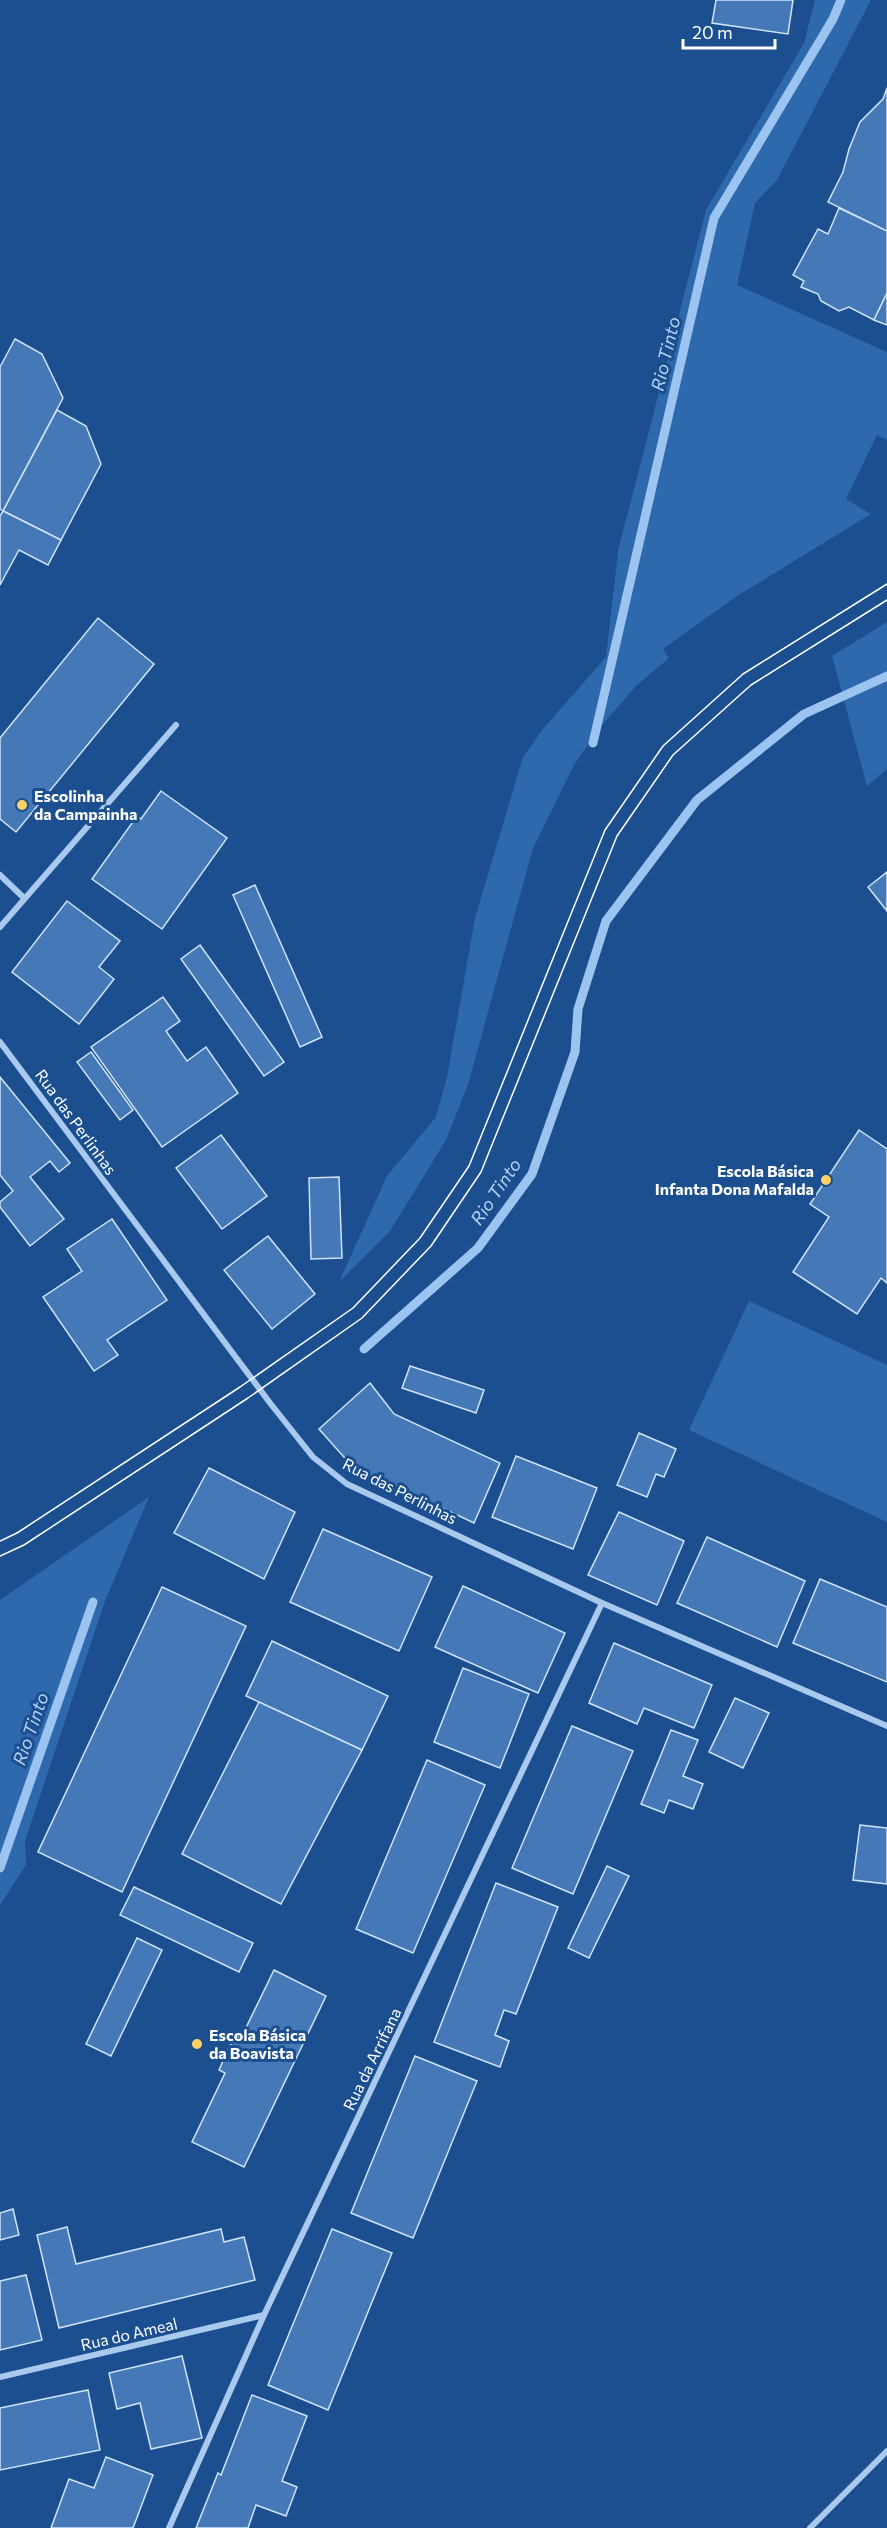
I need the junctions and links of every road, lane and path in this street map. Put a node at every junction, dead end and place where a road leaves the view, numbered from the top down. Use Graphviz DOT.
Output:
graph roads {
  1 [pos="176,725"];
  2 [pos="0,875"];
  3 [pos="24,898"];
  4 [pos="0,927"];
  5 [pos="0,1042"];
  6 [pos="602,1603"];
  7 [pos="887,1726"];
  8 [pos="264,2315"];
  9 [pos="0,2377"];
  10 [pos="887,2451"];
  11 [pos="169,2528"];
  12 [pos="810,2528"];
  1 -- 3 [label="street"];
  2 -- 3 [label="street"];
  3 -- 4 [label="street"];
  5 -- 6 [label="street, Rua das Perlinhas"];
  6 -- 7 [label="street, Rua das Perlinhas"];
  6 -- 8 [label="street, Rua da Arrifana"];
  8 -- 9 [label="street, Rua do Ameal"];
  8 -- 11 [label="street, Rua da Arrifana"];
  10 -- 12 [label="street"];
}
